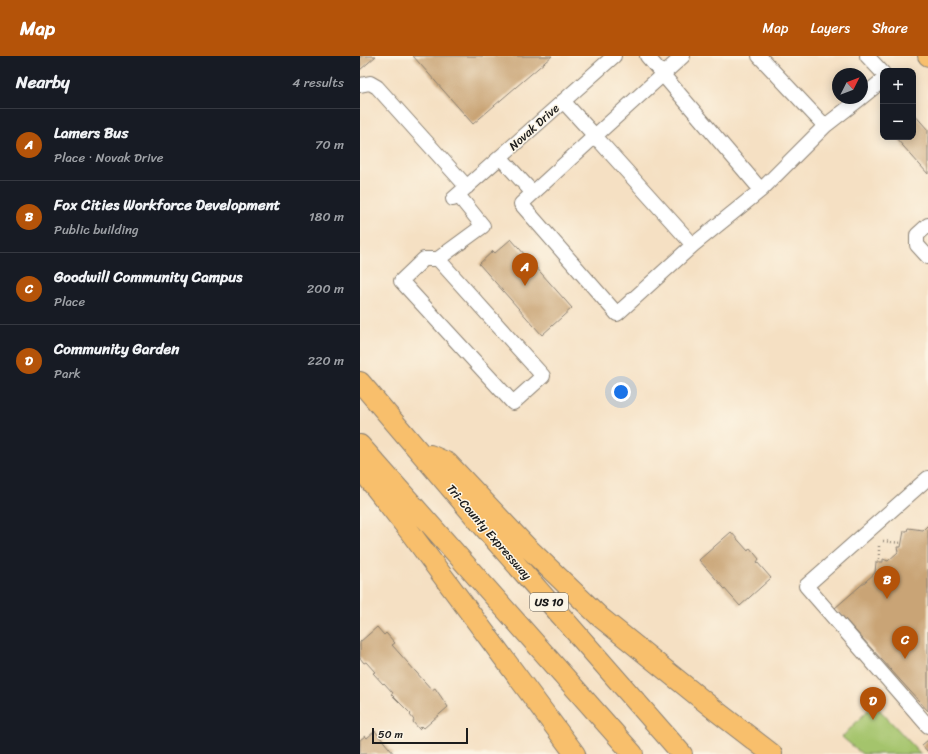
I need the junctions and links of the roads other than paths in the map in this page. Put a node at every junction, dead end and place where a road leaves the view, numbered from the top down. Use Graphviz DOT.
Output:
graph roads {
  1 [pos="614,56"];
  2 [pos="647,56"];
  3 [pos="683,56"];
  4 [pos="759,56"];
  5 [pos="867,56"];
  6 [pos="880,70"];
  7 [pos="663,74"];
  8 [pos="880,82"];
  9 [pos="360,85"];
  10 [pos="868,92"];
  11 [pos="563,101"];
  12 [pos="852,104"];
  13 [pos="825,126"];
  14 [pos="595,136"];
  15 [pos="500,157"];
  16 [pos="761,190"];
  17 [pos="533,192"];
  18 [pos="460,193"];
  19 [pos="928,225"];
  20 [pos="693,245"];
  21 [pos="928,257"];
  22 [pos="438,259"];
  23 [pos="360,382"];
  24 [pos="360,445"];
  25 [pos="418,449"];
  26 [pos="360,468"];
  27 [pos="928,478"];
  28 [pos="928,726"];
  29 [pos="575,754"];
  30 [pos="633,754"];
  31 [pos="682,754"];
  32 [pos="772,754"];
  1 -- 11 [label="street, Novak Drive"];
  2 -- 7 [label="street"];
  3 -- 7 [label="street"];
  4 -- 13 [label="street"];
  5 -- 6 [label="street"];
  7 -- 14 [label="street"];
  7 -- 16 [label="street"];
  8 -- 10 [label="street"];
  9 -- 18 [label="street"];
  11 -- 14 [label="street"];
  11 -- 15 [label="street, Novak Drive"];
  12 -- 13 [label="street"];
  13 -- 16 [label="street"];
  14 -- 17 [label="street"];
  14 -- 20 [label="street"];
  15 -- 17 [label="street"];
  15 -- 18 [label="street, Novak Drive"];
  16 -- 20 [label="street"];
  17 -- 20 [label="street"];
  18 -- 22 [label="street"];
  19 -- 21 [label="street"];
  22 -- 22 [label="street"];
  23 -- 25 [label="highway, Tri-County Expressway / US 10"];
  24 -- 30 [label="highway"];
  25 -- 31 [label="highway, Tri-County Expressway / US 10"];
  25 -- 32 [label="highway"];
  26 -- 29 [label="highway"];
  27 -- 28 [label="street"];
}
